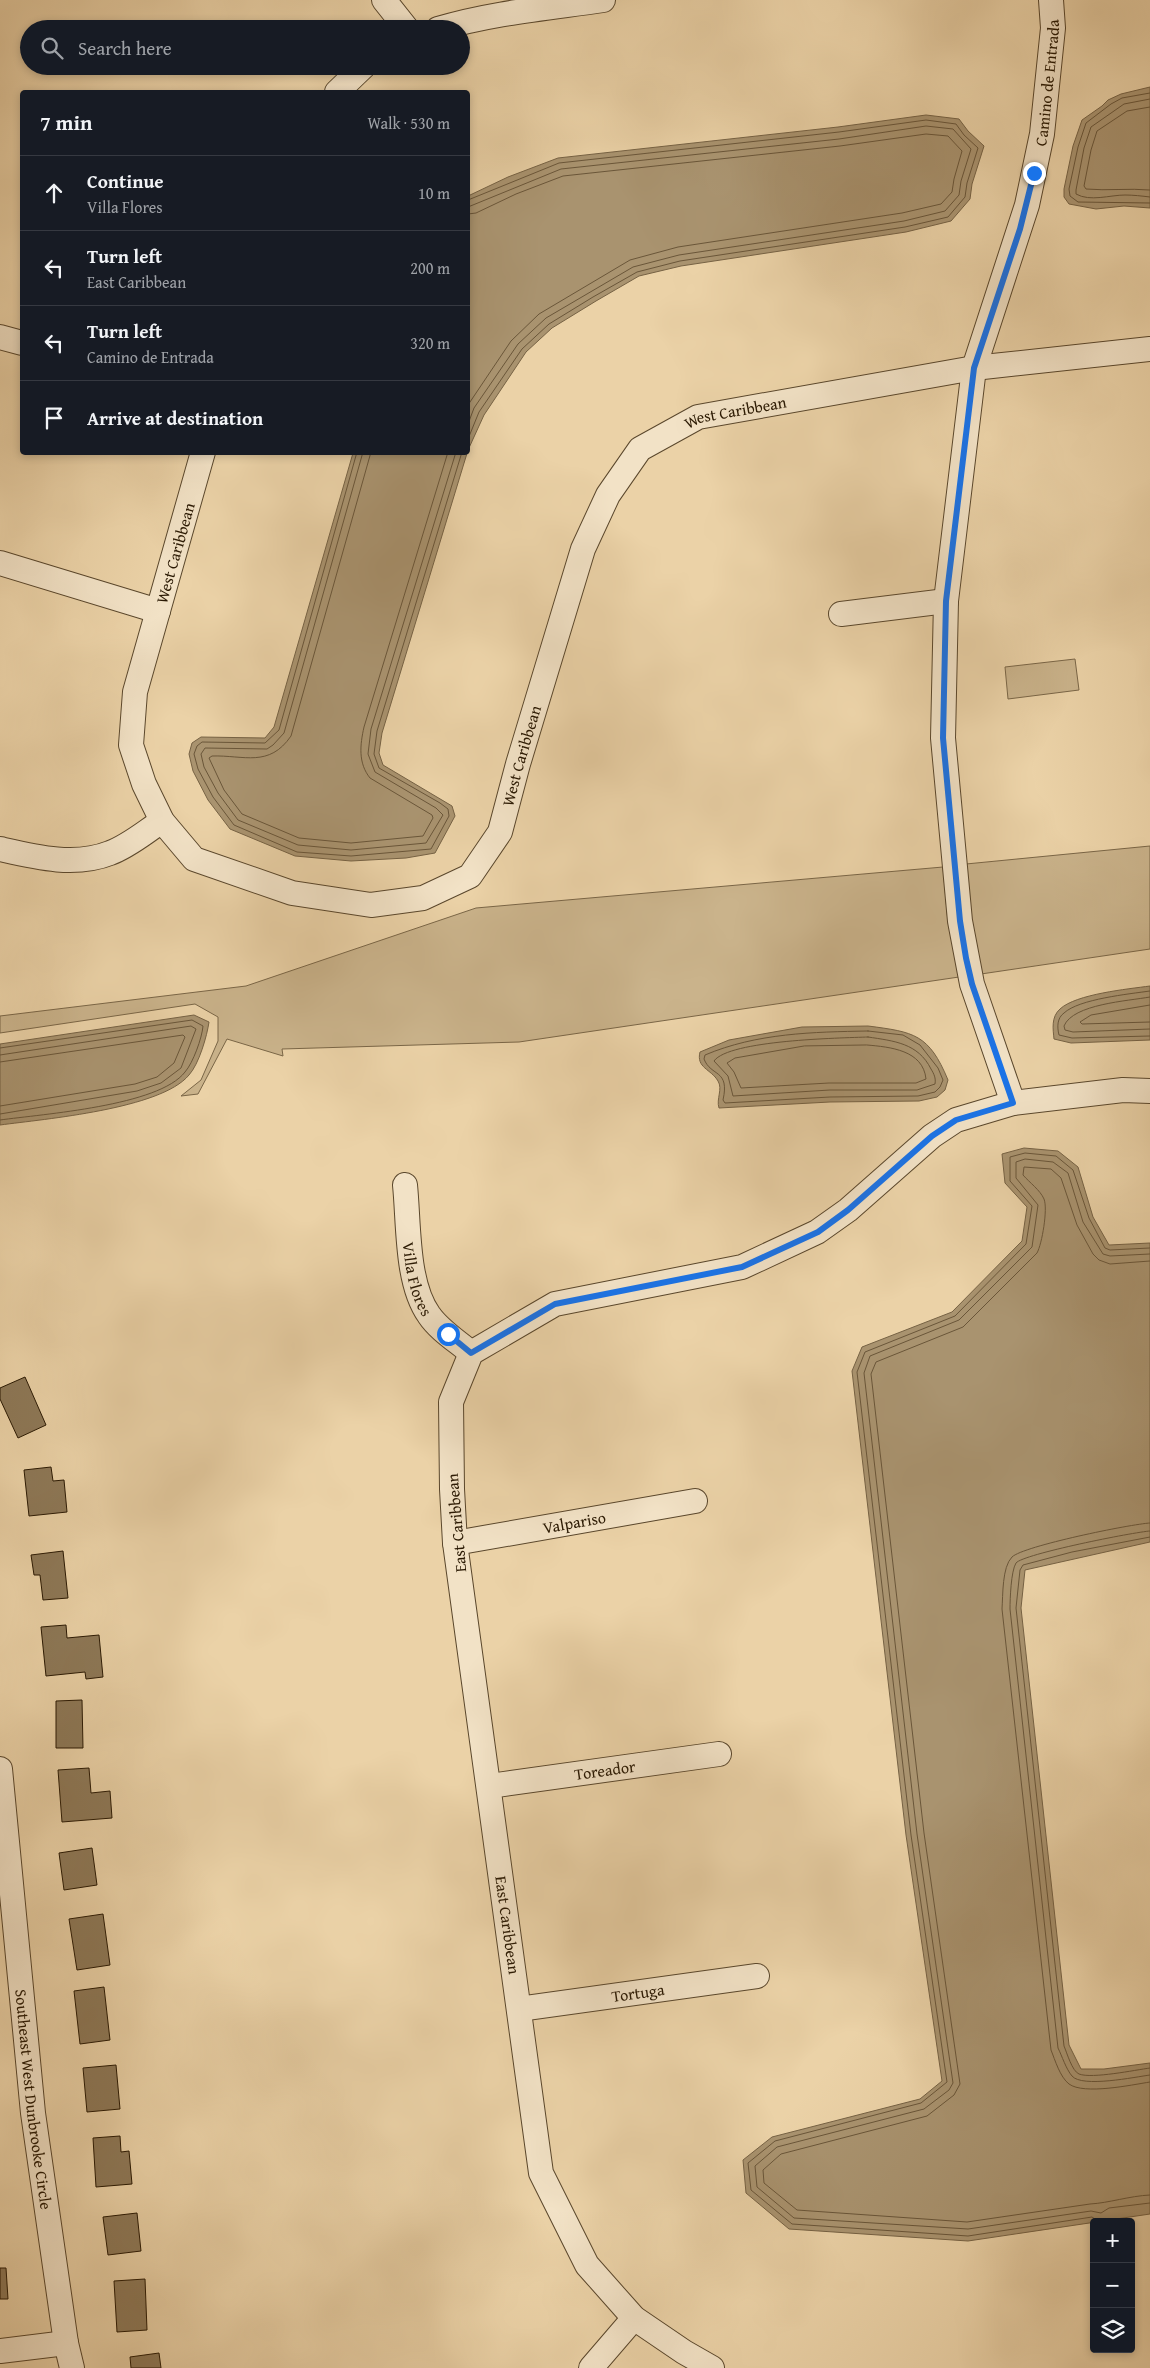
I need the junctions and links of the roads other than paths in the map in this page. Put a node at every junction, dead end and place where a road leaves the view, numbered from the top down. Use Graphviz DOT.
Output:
graph roads {
  1 [pos="384,0"];
  2 [pos="603,0"];
  3 [pos="1051,0"];
  4 [pos="510,7"];
  5 [pos="400,20"];
  6 [pos="469,20"];
  7 [pos="355,75"];
  8 [pos="339,90"];
  9 [pos="0,337"];
  10 [pos="20,342"];
  11 [pos="1150,349"];
  12 [pos="974,368"];
  13 [pos="202,455"];
  14 [pos="0,563"];
  15 [pos="946,601"];
  16 [pos="158,611"];
  17 [pos="841,614"];
  18 [pos="162,821"];
  19 [pos="0,849"];
  20 [pos="1150,1092"];
  21 [pos="1013,1103"];
  22 [pos="405,1185"];
  23 [pos="471,1353"];
  24 [pos="695,1501"];
  25 [pos="455,1543"];
  26 [pos="720,1754"];
  27 [pos="0,1769"];
  28 [pos="490,1786"];
  29 [pos="757,1976"];
  30 [pos="519,2008"];
  31 [pos="634,2318"];
  32 [pos="66,2343"];
  33 [pos="0,2351"];
  34 [pos="72,2368"];
  35 [pos="591,2368"];
  36 [pos="712,2368"];
  1 -- 5 [label="street"];
  2 -- 4 [label="street"];
  3 -- 12 [label="street, Camino de Entrada"];
  4 -- 6 [label="street"];
  7 -- 8 [label="street"];
  9 -- 10 [label="street"];
  11 -- 12 [label="street, West Caribbean"];
  12 -- 15 [label="street, Camino de Entrada"];
  12 -- 18 [label="street, West Caribbean"];
  13 -- 16 [label="street, West Caribbean"];
  14 -- 16 [label="street"];
  15 -- 17 [label="street"];
  15 -- 21 [label="street, Camino de Entrada"];
  16 -- 18 [label="street, West Caribbean"];
  18 -- 19 [label="street"];
  20 -- 21 [label="street"];
  21 -- 23 [label="street"];
  22 -- 23 [label="street, Villa Flores"];
  23 -- 25 [label="street, East Caribbean"];
  24 -- 25 [label="street, Valpariso"];
  25 -- 28 [label="street, East Caribbean"];
  26 -- 28 [label="street, Toreador"];
  27 -- 32 [label="street, Southeast West Dunbrooke Circle"];
  28 -- 30 [label="street, East Caribbean"];
  29 -- 30 [label="street, Tortuga"];
  30 -- 31 [label="street, East Caribbean"];
  31 -- 35 [label="street"];
  31 -- 36 [label="street, East Caribbean"];
  32 -- 33 [label="street"];
  32 -- 34 [label="street, Southeast West Dunbrooke Circle"];
}
